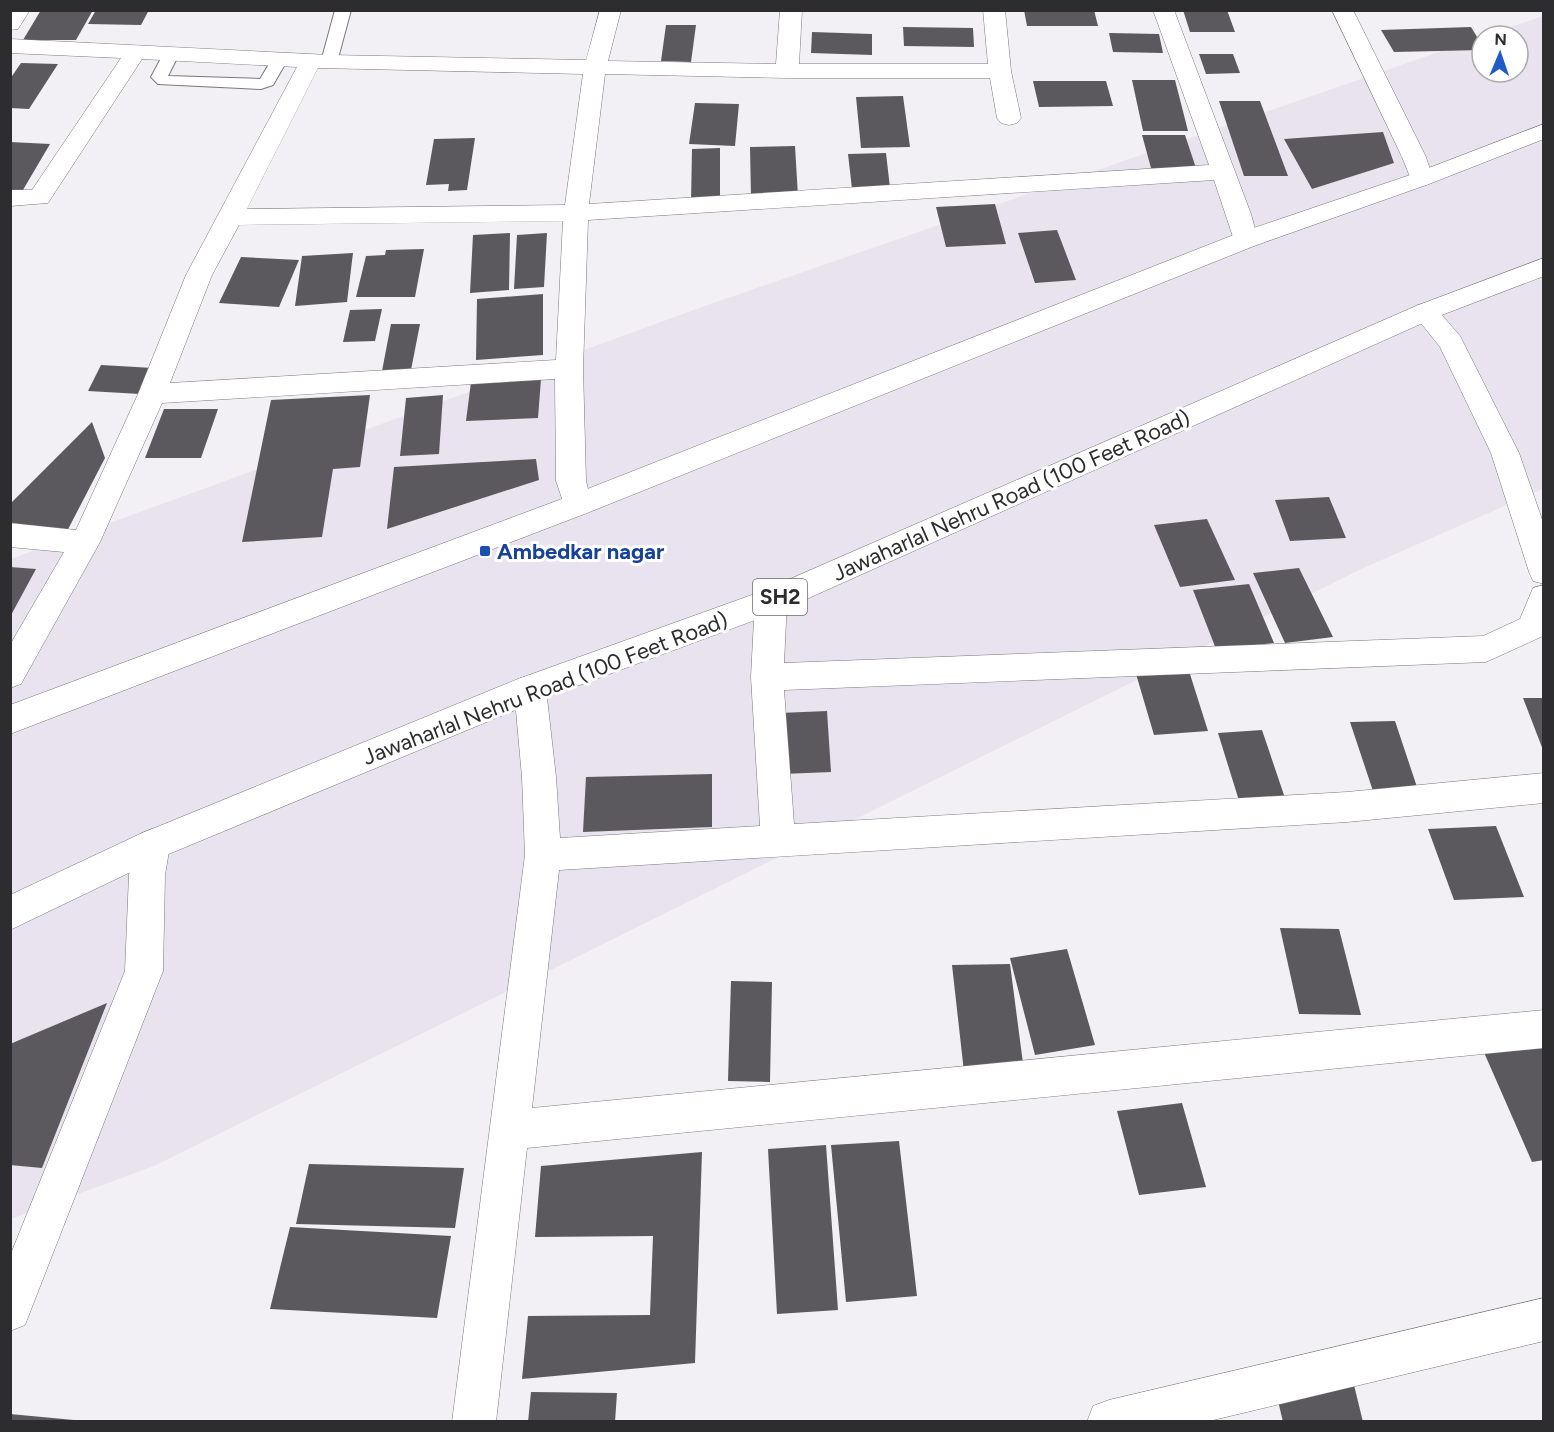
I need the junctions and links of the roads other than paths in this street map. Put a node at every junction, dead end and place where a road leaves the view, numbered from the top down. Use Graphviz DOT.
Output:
graph roads {
  1 [pos="20,10"];
  2 [pos="343,10"];
  3 [pos="611,10"];
  4 [pos="791,10"];
  5 [pos="994,10"];
  6 [pos="1163,10"];
  7 [pos="1342,10"];
  8 [pos="10,24"];
  9 [pos="10,46"];
  10 [pos="136,52"];
  11 [pos="320,62"];
  12 [pos="594,68"];
  13 [pos="1000,71"];
  14 [pos="787,72"];
  15 [pos="1009,118"];
  16 [pos="1544,131"];
  17 [pos="1222,172"];
  18 [pos="1421,178"];
  19 [pos="10,198"];
  20 [pos="576,213"];
  21 [pos="231,217"];
  22 [pos="1245,240"];
  23 [pos="1544,266"];
  24 [pos="1425,312"];
  25 [pos="569,369"];
  26 [pos="152,394"];
  27 [pos="577,505"];
  28 [pos="10,536"];
  29 [pos="85,542"];
  30 [pos="1544,572"];
  31 [pos="1544,597"];
  32 [pos="771,601"];
  33 [pos="10,675"];
  34 [pos="767,676"];
  35 [pos="530,689"];
  36 [pos="10,720"];
  37 [pos="1544,788"];
  38 [pos="778,842"];
  39 [pos="152,845"];
  40 [pos="543,855"];
  41 [pos="10,913"];
  42 [pos="1544,1029"];
  43 [pos="507,1130"];
  44 [pos="10,1310"];
  45 [pos="1544,1319"];
  46 [pos="474,1422"];
  47 [pos="1109,1422"];
  1 -- 8 [label="street"];
  2 -- 11 [label="lane"];
  3 -- 12 [label="street"];
  4 -- 14 [label="street"];
  5 -- 13 [label="street"];
  6 -- 17 [label="street"];
  7 -- 18 [label="street"];
  9 -- 10 [label="street"];
  10 -- 11 [label="street"];
  10 -- 19 [label="street"];
  11 -- 12 [label="street"];
  11 -- 21 [label="street"];
  12 -- 14 [label="street"];
  12 -- 20 [label="street"];
  13 -- 14 [label="street"];
  13 -- 15 [label="street"];
  16 -- 18 [label="street"];
  17 -- 20 [label="street"];
  17 -- 22 [label="street"];
  18 -- 22 [label="street"];
  20 -- 21 [label="street"];
  20 -- 25 [label="street"];
  21 -- 26 [label="street"];
  22 -- 27 [label="street"];
  23 -- 24 [label="street, Jawaharlal Nehru Road (100 Feet Road) / SH2"];
  24 -- 30 [label="street"];
  24 -- 32 [label="street, Jawaharlal Nehru Road (100 Feet Road) / SH2"];
  25 -- 26 [label="street"];
  25 -- 27 [label="street"];
  26 -- 29 [label="street"];
  27 -- 36 [label="street"];
  28 -- 29 [label="street"];
  29 -- 33 [label="street"];
  31 -- 34 [label="street"];
  32 -- 34 [label="street"];
  32 -- 35 [label="street, Jawaharlal Nehru Road (100 Feet Road) / SH2"];
  34 -- 38 [label="street"];
  35 -- 39 [label="street, Jawaharlal Nehru Road (100 Feet Road) / SH2"];
  35 -- 40 [label="street"];
  37 -- 38 [label="street"];
  38 -- 40 [label="street"];
  39 -- 41 [label="street, Jawaharlal Nehru Road (100 Feet Road) / SH2"];
  39 -- 44 [label="street"];
  40 -- 43 [label="street"];
  42 -- 43 [label="street"];
  43 -- 46 [label="street"];
  45 -- 47 [label="street"];
}
